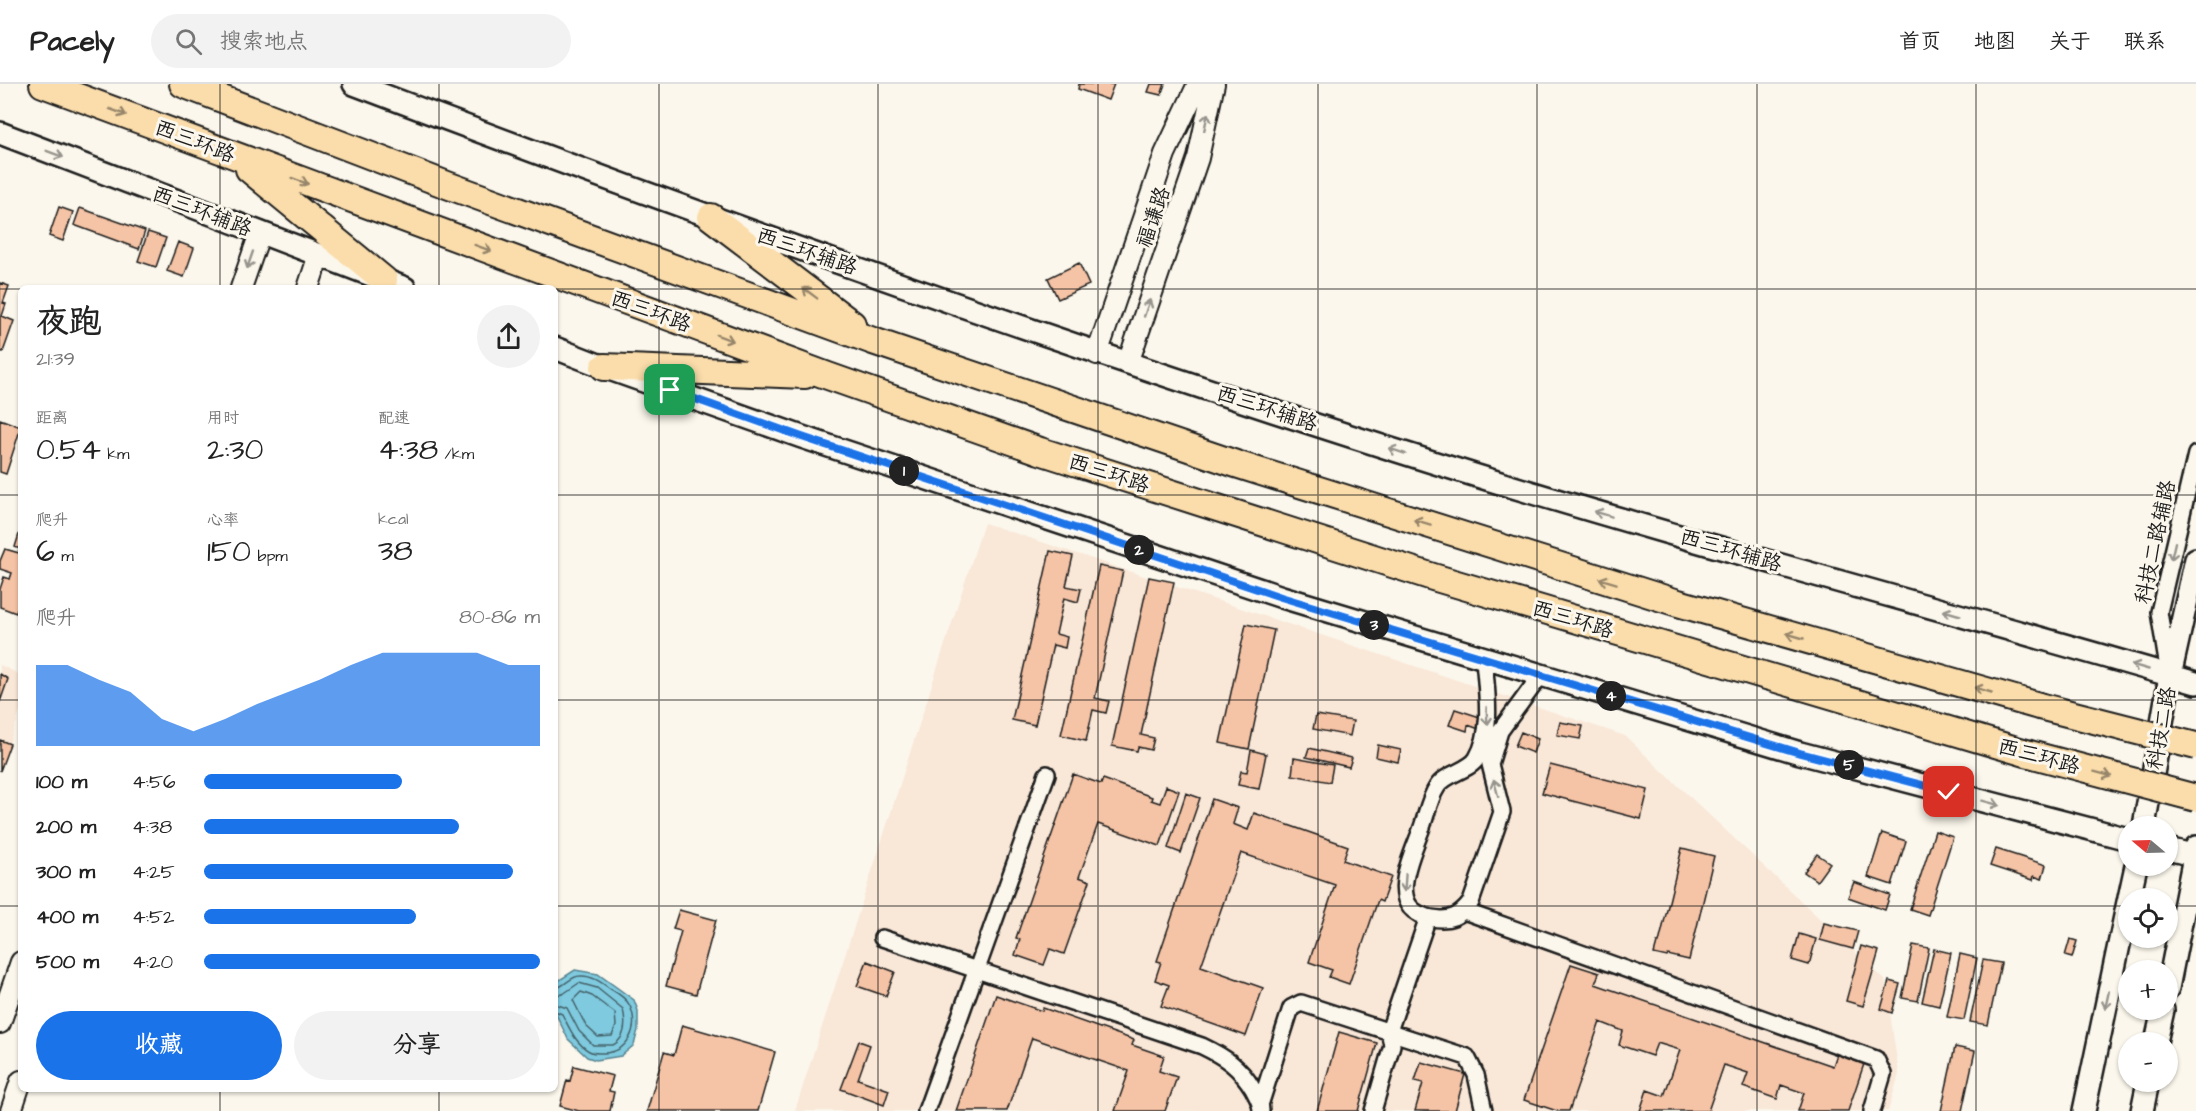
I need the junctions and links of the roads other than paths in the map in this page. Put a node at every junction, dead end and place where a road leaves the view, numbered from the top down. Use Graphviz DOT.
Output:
graph roads {
  1 [pos="43,84"];
  2 [pos="183,84"];
  3 [pos="354,84"];
  4 [pos="1198,84"];
  5 [pos="1214,84"];
  6 [pos="0,133"];
  7 [pos="232,156"];
  8 [pos="711,218"];
  9 [pos="260,233"];
  10 [pos="319,255"];
  11 [pos="394,284"];
  12 [pos="242,285"];
  13 [pos="309,285"];
  14 [pos="873,341"];
  15 [pos="558,349"];
  16 [pos="1097,354"];
  17 [pos="1128,363"];
  18 [pos="604,367"];
  19 [pos="828,376"];
  20 [pos="2196,454"];
  21 [pos="2196,559"];
  22 [pos="1484,658"];
  23 [pos="1541,675"];
  24 [pos="2170,676"];
  25 [pos="2196,683"];
  26 [pos="2196,746"];
  27 [pos="1047,774"];
  28 [pos="2196,798"];
  29 [pos="2146,816"];
  30 [pos="2118,836"];
  31 [pos="2178,850"];
  32 [pos="2196,853"];
  33 [pos="1464,911"];
  34 [pos="1428,917"];
  35 [pos="882,938"];
  36 [pos="2119,948"];
  37 [pos="2174,960"];
  38 [pos="977,970"];
  39 [pos="18,971"];
  40 [pos="0,1023"];
  41 [pos="1389,1031"];
  42 [pos="18,1090"];
  43 [pos="2146,1092"];
  44 [pos="1261,1107"];
  45 [pos="11,1111"];
  46 [pos="926,1111"];
  47 [pos="1373,1111"];
  48 [pos="1484,1111"];
  49 [pos="1872,1111"];
  50 [pos="2084,1111"];
  51 [pos="2142,1111"];
  1 -- 7 [label="highway, 西三环路, one-way"];
  2 -- 14 [label="highway"];
  3 -- 8 [label="main road, 西三环辅路"];
  4 -- 16 [label="street, 福谦路"];
  17 -- 5 [label="street, 福谦路, one-way"];
  6 -- 9 [label="main road, 西三环辅路, one-way"];
  7 -- 11 [label="highway"];
  7 -- 19 [label="highway, 西三环路, one-way"];
  14 -- 8 [label="highway, one-way"];
  8 -- 16 [label="main road, 西三环辅路"];
  9 -- 10 [label="main road, 西三环辅路"];
  9 -- 12 [label="street, one-way"];
  10 -- 11 [label="main road, 西三环辅路"];
  10 -- 13 [label="street"];
  26 -- 14 [label="highway, one-way, bridge"];
  15 -- 18 [label="main road"];
  16 -- 17 [label="main road, 西三环辅路"];
  24 -- 17 [label="main road, 西三环辅路, one-way"];
  18 -- 19 [label="highway"];
  18 -- 22 [label="main road"];
  19 -- 28 [label="highway, 西三环路, one-way, bridge"];
  20 -- 24 [label="street, 科技二路辅路, one-way"];
  21 -- 24 [label="main road, 科技二路"];
  22 -- 23 [label="main road"];
  22 -- 34 [label="street, one-way"];
  23 -- 30 [label="main road, one-way"];
  33 -- 23 [label="street, one-way"];
  24 -- 25 [label="main road, 西三环辅路"];
  24 -- 29 [label="main road, 科技二路"];
  27 -- 38 [label="street"];
  31 -- 32 [label="main road"];
  32 -- 37 [label="main road"];
  33 -- 34 [label="street"];
  33 -- 49 [label="street"];
  34 -- 41 [label="street"];
  35 -- 38 [label="street"];
  36 -- 50 [label="main road, one-way"];
  38 -- 44 [label="street"];
  38 -- 46 [label="street"];
  39 -- 40 [label="street"];
  41 -- 44 [label="street"];
  41 -- 47 [label="street"];
  41 -- 48 [label="street"];
  42 -- 45 [label="street"];
  43 -- 51 [label="main road"];
}
